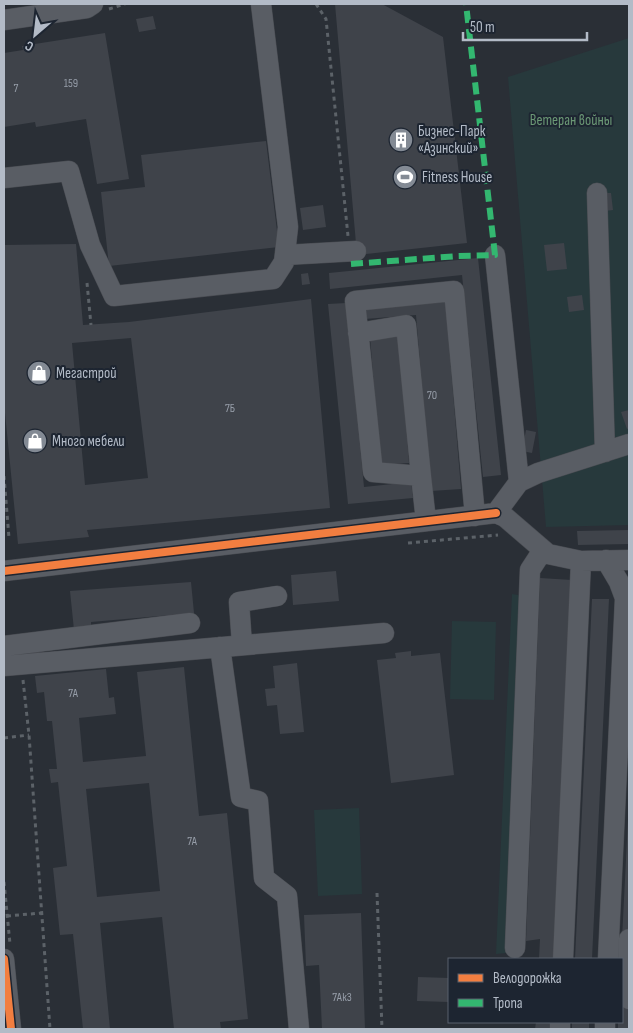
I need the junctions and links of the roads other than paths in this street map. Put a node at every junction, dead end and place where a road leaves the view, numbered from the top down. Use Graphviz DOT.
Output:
graph roads {
  1 [pos="93,4"];
  2 [pos="261,4"];
  3 [pos="4,20"];
  4 [pos="4,178"];
  5 [pos="597,193"];
  6 [pos="353,251"];
  7 [pos="285,255"];
  8 [pos="495,255"];
  9 [pos="358,333"];
  10 [pos="629,444"];
  11 [pos="605,452"];
  12 [pos="422,476"];
  13 [pos="520,482"];
  14 [pos="496,513"];
  15 [pos="475,516"];
  16 [pos="426,522"];
  17 [pos="543,550"];
  18 [pos="606,560"];
  19 [pos="629,560"];
  20 [pos="581,562"];
  21 [pos="4,571"];
  22 [pos="277,596"];
  23 [pos="627,598"];
  24 [pos="190,623"];
  25 [pos="384,633"];
  26 [pos="242,645"];
  27 [pos="4,646"];
  28 [pos="220,647"];
  29 [pos="13,666"];
  30 [pos="629,939"];
  31 [pos="515,948"];
  32 [pos="563,958"];
  33 [pos="608,958"];
  34 [pos="4,959"];
  35 [pos="629,999"];
  36 [pos="11,1029"];
  37 [pos="299,1029"];
  1 -- 3 [label="street"];
  2 -- 7 [label="street"];
  4 -- 7 [label="street"];
  5 -- 11 [label="street"];
  6 -- 7 [label="street"];
  8 -- 13 [label="street"];
  9 -- 12 [label="street"];
  9 -- 12 [label="street"];
  9 -- 15 [label="street"];
  10 -- 11 [label="street"];
  11 -- 13 [label="street"];
  12 -- 16 [label="street"];
  13 -- 14 [label="street"];
  14 -- 15 [label="street"];
  14 -- 17 [label="street"];
  15 -- 16 [label="street"];
  16 -- 21 [label="street"];
  17 -- 20 [label="street"];
  17 -- 31 [label="street"];
  18 -- 19 [label="street"];
  18 -- 20 [label="street"];
  18 -- 23 [label="street"];
  20 -- 32 [label="street"];
  22 -- 26 [label="street"];
  23 -- 33 [label="street"];
  24 -- 27 [label="street"];
  25 -- 26 [label="street"];
  26 -- 28 [label="street"];
  28 -- 29 [label="street"];
  28 -- 37 [label="street"];
  30 -- 35 [label="street"];
  34 -- 36 [label="street"];
}
